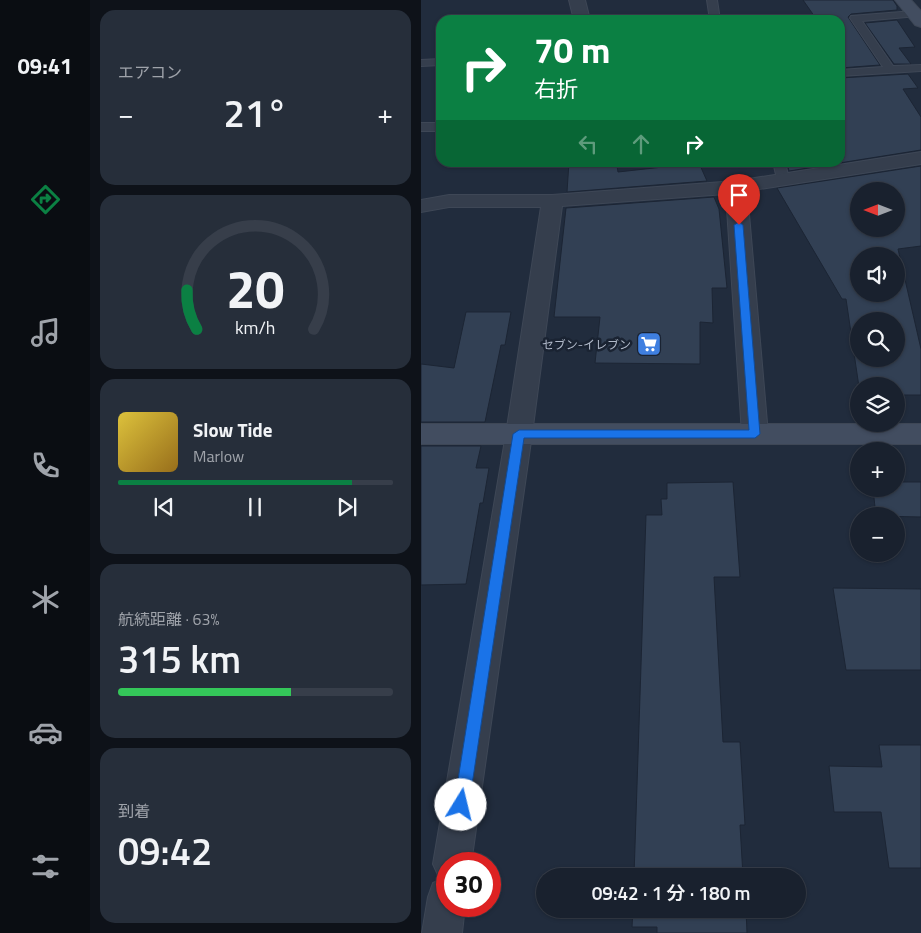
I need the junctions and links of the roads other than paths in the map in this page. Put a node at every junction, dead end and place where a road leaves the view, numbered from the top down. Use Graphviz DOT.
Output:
graph roads {
  1 [pos="577,0"];
  2 [pos="712,0"];
  3 [pos="903,0"];
  4 [pos="580,15"];
  5 [pos="714,15"];
  6 [pos="918,18"];
  7 [pos="436,62"];
  8 [pos="421,63"];
  9 [pos="921,68"];
  10 [pos="890,70"];
  11 [pos="845,73"];
  12 [pos="421,127"];
  13 [pos="436,127"];
  14 [pos="921,158"];
  15 [pos="845,165"];
  16 [pos="824,167"];
  17 [pos="781,171"];
  18 [pos="736,187"];
  19 [pos="552,201"];
  20 [pos="421,206"];
  21 [pos="421,434"];
  22 [pos="519,434"];
  23 [pos="755,434"];
  24 [pos="921,434"];
  25 [pos="454,852"];
  26 [pos="444,917"];
  27 [pos="442,933"];
  1 -- 4 [label="street"];
  2 -- 5 [label="lane"];
  3 -- 6 [label="street"];
  6 -- 10 [label="lane"];
  7 -- 8 [label="lane"];
  9 -- 10 [label="lane"];
  10 -- 11 [label="lane"];
  12 -- 13 [label="lane"];
  14 -- 15 [label="street"];
  16 -- 17 [label="street"];
  17 -- 18 [label="street"];
  18 -- 19 [label="street"];
  18 -- 23 [label="street"];
  19 -- 20 [label="street"];
  19 -- 22 [label="street"];
  21 -- 22 [label="street"];
  22 -- 23 [label="street"];
  22 -- 25 [label="street"];
  23 -- 24 [label="street"];
  26 -- 27 [label="street"];
}
